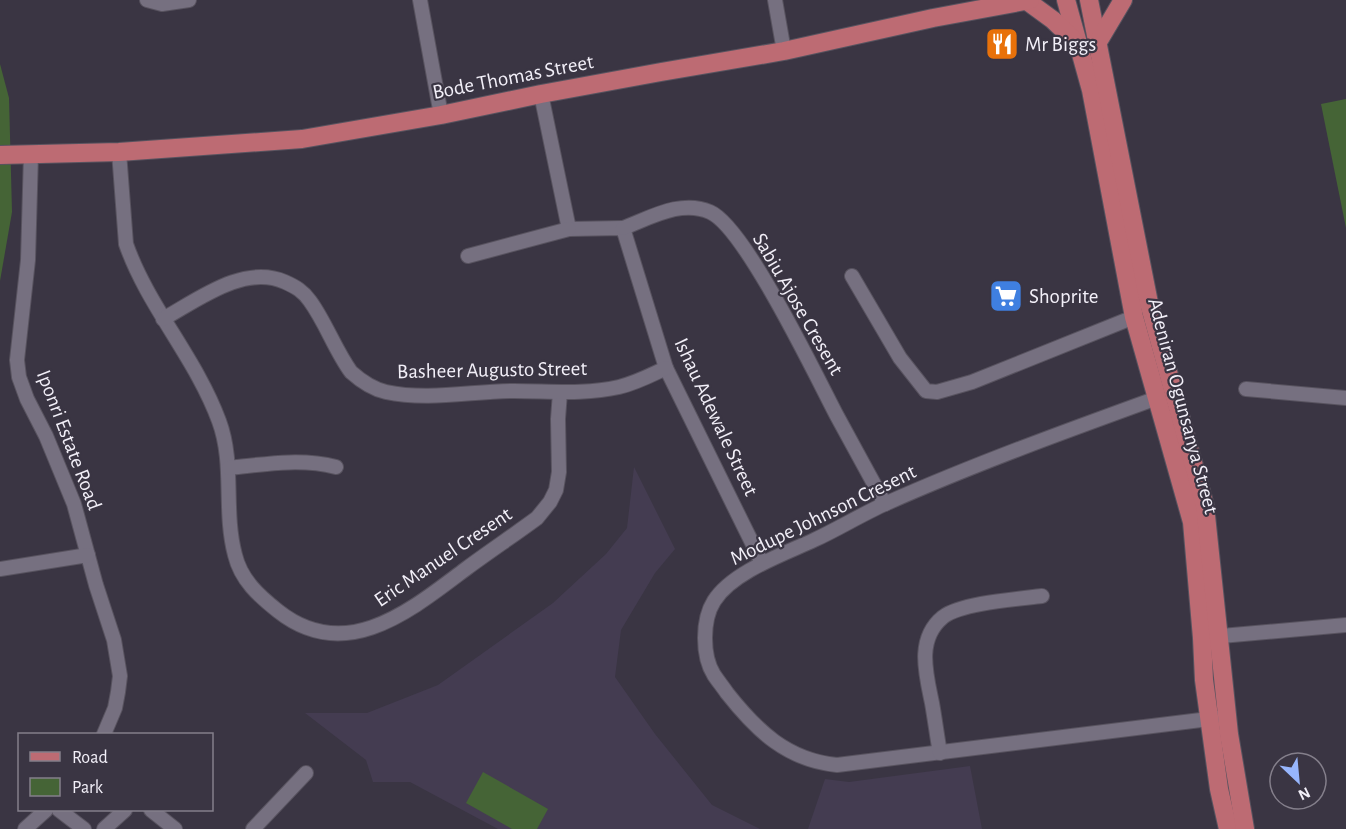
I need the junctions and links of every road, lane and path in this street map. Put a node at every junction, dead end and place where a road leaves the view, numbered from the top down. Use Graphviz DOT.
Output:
graph roads {
  1 [pos="147,0"];
  2 [pos="189,0"];
  3 [pos="420,0"];
  4 [pos="775,0"];
  5 [pos="1029,0"];
  6 [pos="1066,0"];
  7 [pos="1089,0"];
  8 [pos="1123,0"];
  9 [pos="1089,45"];
  10 [pos="784,51"];
  11 [pos="541,94"];
  12 [pos="441,115"];
  13 [pos="119,152"];
  14 [pos="6,154"];
  15 [pos="31,154"];
  16 [pos="623,228"];
  17 [pos="568,229"];
  18 [pos="1131,251"];
  19 [pos="468,256"];
  20 [pos="852,276"];
  21 [pos="1134,317"];
  22 [pos="164,319"];
  23 [pos="666,368"];
  24 [pos="1246,389"];
  25 [pos="560,392"];
  26 [pos="1157,398"];
  27 [pos="1346,398"];
  28 [pos="336,466"];
  29 [pos="229,468"];
  30 [pos="885,504"];
  31 [pos="88,555"];
  32 [pos="762,563"];
  33 [pos="0,569"];
  34 [pos="1042,596"];
  35 [pos="1346,625"];
  36 [pos="1210,637"];
  37 [pos="1218,718"];
  38 [pos="105,733"];
  39 [pos="940,753"];
  40 [pos="306,773"];
  41 [pos="45,811"];
  42 [pos="60,811"];
  43 [pos="124,811"];
  44 [pos="152,811"];
  45 [pos="25,829"];
  46 [pos="84,829"];
  47 [pos="104,829"];
  48 [pos="175,829"];
  49 [pos="254,829"];
  50 [pos="1228,829"];
  51 [pos="1245,829"];
  1 -- 2 [label="street"];
  3 -- 12 [label="street"];
  4 -- 10 [label="street"];
  5 -- 9 [label="main road"];
  5 -- 10 [label="main road, Bode Thomas Street"];
  6 -- 9 [label="main road, Adeniran Ogunsanya Street"];
  7 -- 9 [label="main road, Adeniran Ogunsanya Street"];
  8 -- 9 [label="main road"];
  9 -- 18 [label="main road, Adeniran Ogunsanya Street"];
  10 -- 11 [label="main road, Bode Thomas Street"];
  11 -- 12 [label="main road, Bode Thomas Street"];
  11 -- 17 [label="street"];
  12 -- 13 [label="main road, Bode Thomas Street"];
  13 -- 15 [label="main road, Bode Thomas Street"];
  13 -- 22 [label="street, Eric Manuel Cresent"];
  14 -- 15 [label="main road, Bode Thomas Street"];
  15 -- 31 [label="street, Iponri Estate Road"];
  16 -- 17 [label="street"];
  16 -- 23 [label="street, Ishau Adewale Street"];
  16 -- 30 [label="street, Sabiu Ajose Cresent"];
  17 -- 19 [label="street"];
  18 -- 21 [label="main road, Adeniran Ogunsanya Street"];
  18 -- 36 [label="main road, Adeniran Ogunsanya Street"];
  20 -- 21 [label="street"];
  21 -- 26 [label="main road, Adeniran Ogunsanya Street"];
  22 -- 25 [label="street, Basheer Augusto Street"];
  22 -- 29 [label="street, Eric Manuel Cresent"];
  23 -- 25 [label="street, Basheer Augusto Street"];
  23 -- 32 [label="street, Ishau Adewale Street"];
  24 -- 27 [label="street"];
  25 -- 29 [label="street, Eric Manuel Cresent"];
  26 -- 30 [label="street, Modupe Johnson Cresent"];
  26 -- 36 [label="main road, Adeniran Ogunsanya Street"];
  28 -- 29 [label="street"];
  30 -- 32 [label="street, Modupe Johnson Cresent"];
  31 -- 33 [label="street"];
  31 -- 38 [label="street, Iponri Estate Road"];
  32 -- 39 [label="street, Modupe Johnson Cresent"];
  34 -- 39 [label="street"];
  35 -- 36 [label="street"];
  36 -- 37 [label="main road, Adeniran Ogunsanya Street"];
  37 -- 39 [label="street, Modupe Johnson Cresent"];
  37 -- 50 [label="main road, Adeniran Ogunsanya Street"];
  37 -- 51 [label="main road, Adeniran Ogunsanya Street"];
  40 -- 49 [label="street"];
  41 -- 45 [label="street"];
  42 -- 46 [label="street"];
  43 -- 47 [label="street"];
  44 -- 48 [label="street"];
}
